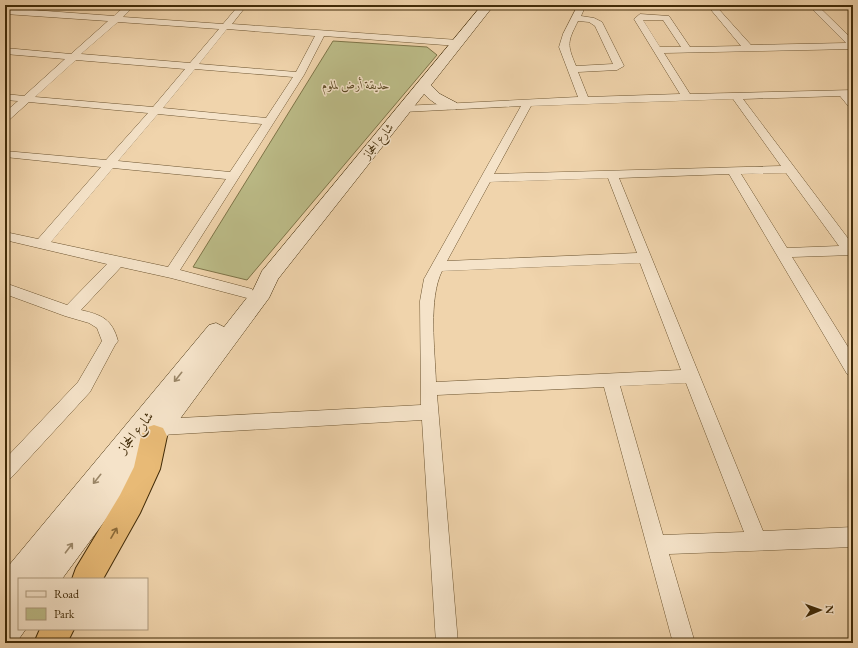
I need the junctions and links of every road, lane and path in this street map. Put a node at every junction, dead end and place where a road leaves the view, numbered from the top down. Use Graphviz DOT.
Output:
graph roads {
  1 [pos="25,5"];
  2 [pos="131,5"];
  3 [pos="243,5"];
  4 [pos="488,5"];
  5 [pos="582,5"];
  6 [pos="712,5"];
  7 [pos="812,5"];
  8 [pos="5,11"];
  9 [pos="16,12"];
  10 [pos="575,18"];
  11 [pos="5,19"];
  12 [pos="115,19"];
  13 [pos="226,27"];
  14 [pos="321,33"];
  15 [pos="458,43"];
  16 [pos="853,45"];
  17 [pos="748,48"];
  18 [pos="687,49"];
  19 [pos="657,50"];
  20 [pos="5,52"];
  21 [pos="74,57"];
  22 [pos="192,66"];
  23 [pos="572,69"];
  24 [pos="299,75"];
  25 [pos="423,84"];
  26 [pos="842,93"];
  27 [pos="853,93"];
  28 [pos="736,96"];
  29 [pos="5,97"];
  30 [pos="687,97"];
  31 [pos="26,99"];
  32 [pos="584,100"];
  33 [pos="527,104"];
  34 [pos="853,105"];
  35 [pos="452,106"];
  36 [pos="403,109"];
  37 [pos="156,110"];
  38 [pos="5,118"];
  39 [pos="270,121"];
  40 [pos="5,154"];
  41 [pos="110,164"];
  42 [pos="790,169"];
  43 [pos="733,171"];
  44 [pos="612,174"];
  45 [pos="233,176"];
  46 [pos="487,178"];
  47 [pos="5,236"];
  48 [pos="40,244"];
  49 [pos="851,250"];
  50 [pos="783,253"];
  51 [pos="644,258"];
  52 [pos="117,262"];
  53 [pos="437,266"];
  54 [pos="171,273"];
  55 [pos="270,276"];
  56 [pos="5,288"];
  57 [pos="248,293"];
  58 [pos="70,312"];
  59 [pos="853,368"];
  60 [pos="690,376"];
  61 [pos="610,380"];
  62 [pos="428,389"];
  63 [pos="430,412"];
  64 [pos="157,431"];
  65 [pos="5,472"];
  66 [pos="853,538"];
  67 [pos="757,541"];
  68 [pos="656,545"];
  69 [pos="46,578"];
  70 [pos="88,578"];
  71 [pos="5,593"];
  72 [pos="18,615"];
  73 [pos="57,630"];
  74 [pos="5,632"];
  75 [pos="50,643"];
  76 [pos="448,643"];
  77 [pos="684,643"];
  1 -- 9 [label="street"];
  2 -- 12 [label="street"];
  3 -- 13 [label="street"];
  4 -- 15 [label="main road, شارع الحجاز"];
  5 -- 10 [label="street"];
  6 -- 17 [label="street"];
  7 -- 16 [label="street"];
  8 -- 9 [label="street"];
  9 -- 11 [label="street"];
  9 -- 12 [label="street"];
  10 -- 23 [label="street"];
  10 -- 23 [label="street"];
  12 -- 13 [label="street"];
  12 -- 21 [label="street"];
  13 -- 14 [label="street"];
  13 -- 22 [label="street"];
  14 -- 15 [label="street"];
  14 -- 24 [label="street"];
  15 -- 25 [label="main road, شارع الحجاز"];
  16 -- 17 [label="street"];
  17 -- 18 [label="street"];
  18 -- 19 [label="street"];
  18 -- 19 [label="street"];
  19 -- 30 [label="street"];
  20 -- 21 [label="street"];
  21 -- 22 [label="street"];
  21 -- 31 [label="street"];
  22 -- 24 [label="street"];
  22 -- 37 [label="street"];
  23 -- 32 [label="street"];
  24 -- 39 [label="street"];
  25 -- 35 [label="main road"];
  25 -- 36 [label="main road, شارع الحجاز"];
  26 -- 27 [label="street"];
  26 -- 28 [label="street"];
  26 -- 34 [label="street"];
  28 -- 30 [label="street"];
  28 -- 42 [label="street"];
  29 -- 31 [label="street"];
  30 -- 32 [label="street"];
  31 -- 37 [label="street"];
  31 -- 38 [label="street"];
  32 -- 33 [label="street"];
  33 -- 35 [label="street"];
  33 -- 46 [label="street"];
  35 -- 36 [label="street"];
  36 -- 55 [label="main road, شارع الحجاز"];
  37 -- 39 [label="street"];
  37 -- 41 [label="street"];
  39 -- 45 [label="street"];
  40 -- 41 [label="street"];
  41 -- 45 [label="street"];
  41 -- 48 [label="street"];
  42 -- 43 [label="street"];
  42 -- 49 [label="street"];
  43 -- 44 [label="street"];
  43 -- 50 [label="street"];
  44 -- 46 [label="street"];
  44 -- 51 [label="street"];
  45 -- 54 [label="street"];
  46 -- 53 [label="street"];
  47 -- 48 [label="street"];
  48 -- 52 [label="street"];
  49 -- 50 [label="street"];
  50 -- 59 [label="street"];
  51 -- 53 [label="street"];
  51 -- 60 [label="street"];
  52 -- 54 [label="street"];
  52 -- 58 [label="street"];
  53 -- 62 [label="street"];
  54 -- 57 [label="street"];
  55 -- 57 [label="main road, شارع الحجاز"];
  55 -- 64 [label="main road, شارع الحجاز"];
  56 -- 58 [label="street"];
  57 -- 71 [label="main road, شارع الحجاز, one-way"];
  58 -- 65 [label="street"];
  60 -- 61 [label="street"];
  60 -- 67 [label="street"];
  61 -- 62 [label="street"];
  61 -- 68 [label="street"];
  62 -- 63 [label="street"];
  63 -- 64 [label="street"];
  63 -- 76 [label="street"];
  69 -- 64 [label="main road, شارع الحجاز, one-way"];
  70 -- 64 [label="highway, one-way"];
  66 -- 67 [label="street"];
  67 -- 68 [label="street"];
  68 -- 77 [label="street"];
  72 -- 74 [label="main road"];
  73 -- 75 [label="highway"];
}
